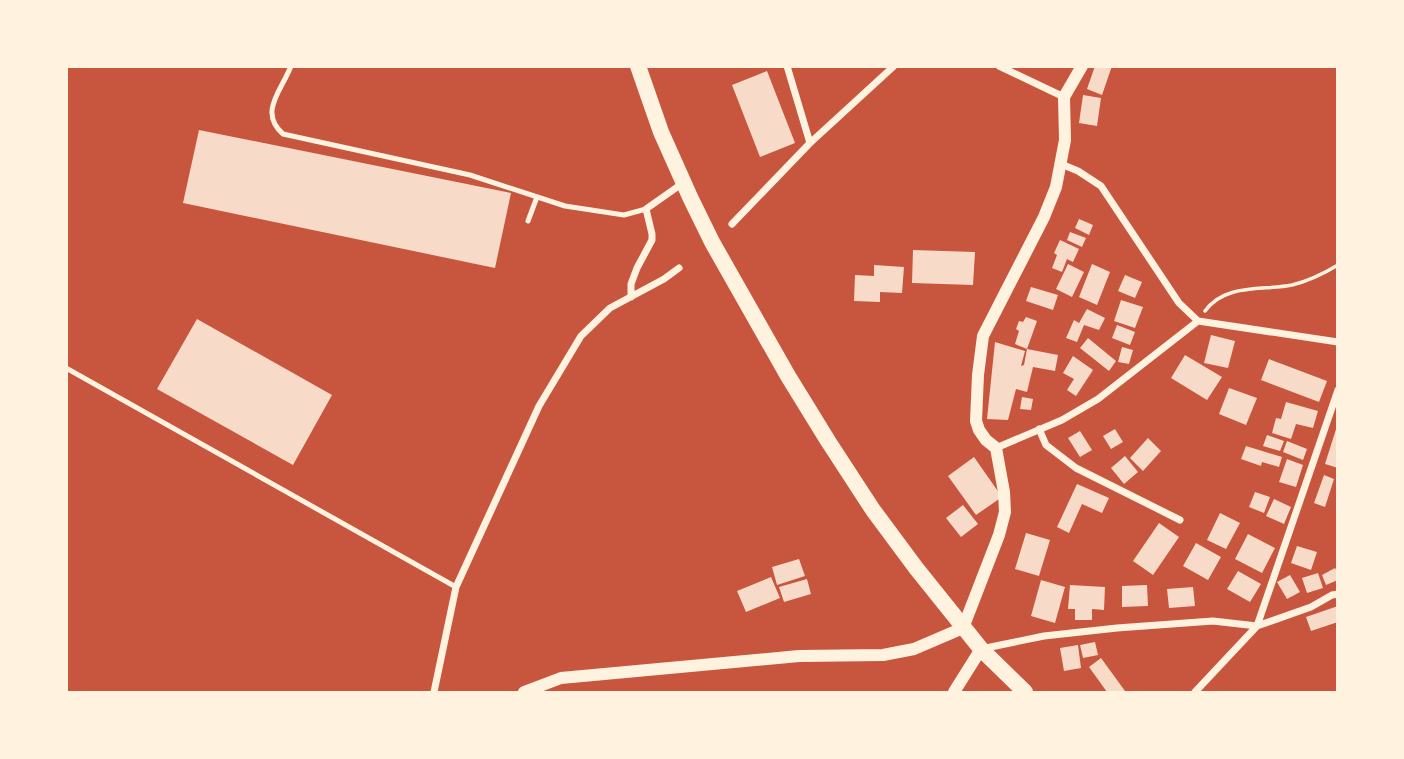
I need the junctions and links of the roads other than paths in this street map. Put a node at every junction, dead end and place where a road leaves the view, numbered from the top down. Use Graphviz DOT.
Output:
graph roads {
  1 [pos="290,66"];
  2 [pos="638,66"];
  3 [pos="787,66"];
  4 [pos="894,66"];
  5 [pos="999,66"];
  6 [pos="1082,66"];
  7 [pos="1064,97"];
  8 [pos="810,143"];
  9 [pos="1061,164"];
  10 [pos="683,183"];
  11 [pos="537,197"];
  12 [pos="646,209"];
  13 [pos="528,221"];
  14 [pos="732,224"];
  15 [pos="679,268"];
  16 [pos="631,297"];
  17 [pos="1198,321"];
  18 [pos="1338,342"];
  19 [pos="66,368"];
  20 [pos="1338,390"];
  21 [pos="1039,429"];
  22 [pos="996,448"];
  23 [pos="1180,520"];
  24 [pos="456,587"];
  25 [pos="1338,594"];
  26 [pos="1258,626"];
  27 [pos="963,628"];
  28 [pos="981,649"];
  29 [pos="434,692"];
  30 [pos="524,692"];
  31 [pos="954,692"];
  32 [pos="1025,692"];
  33 [pos="1195,692"];
  1 -- 11 [label="lane"];
  2 -- 10 [label="main road"];
  3 -- 8 [label="street"];
  4 -- 8 [label="street"];
  5 -- 7 [label="street"];
  6 -- 7 [label="street"];
  7 -- 9 [label="street"];
  8 -- 14 [label="street"];
  9 -- 17 [label="street"];
  9 -- 22 [label="street"];
  10 -- 12 [label="street"];
  10 -- 27 [label="main road"];
  11 -- 12 [label="lane"];
  11 -- 13 [label="lane"];
  12 -- 16 [label="street"];
  15 -- 16 [label="street"];
  16 -- 24 [label="street"];
  17 -- 18 [label="street"];
  17 -- 21 [label="street"];
  19 -- 24 [label="lane"];
  20 -- 26 [label="street"];
  21 -- 22 [label="street"];
  21 -- 23 [label="street"];
  22 -- 27 [label="street"];
  24 -- 29 [label="street"];
  25 -- 26 [label="street"];
  26 -- 28 [label="street"];
  26 -- 33 [label="street"];
  27 -- 28 [label="main road"];
  27 -- 30 [label="street"];
  28 -- 31 [label="street"];
  28 -- 32 [label="main road"];
}
